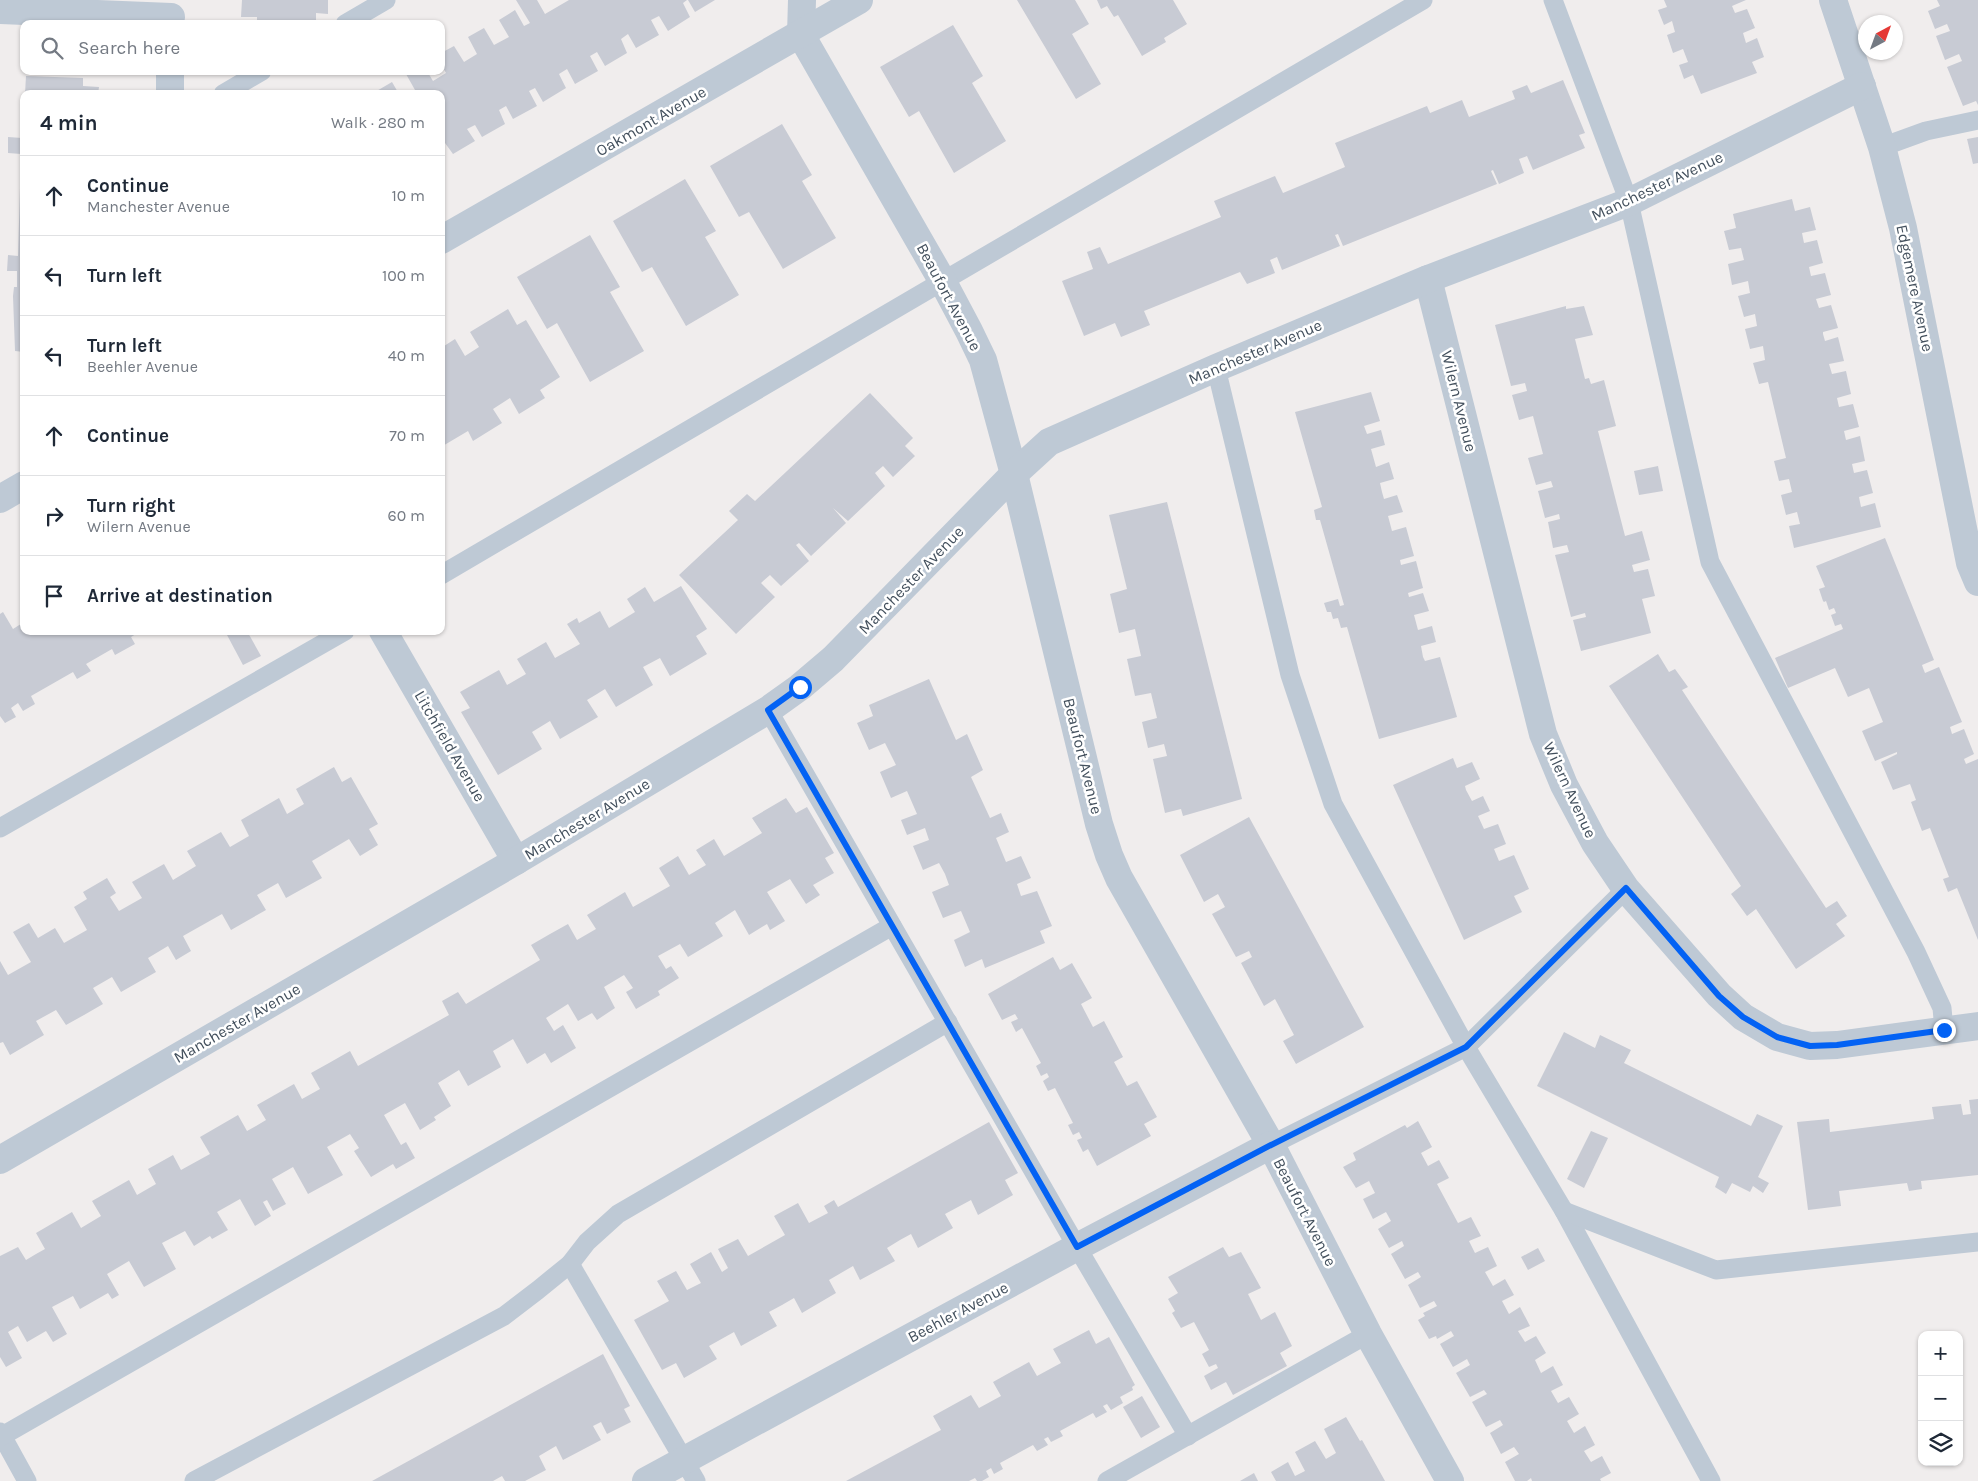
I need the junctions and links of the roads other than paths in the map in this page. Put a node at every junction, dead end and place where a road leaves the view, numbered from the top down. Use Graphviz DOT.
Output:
graph roads {
  1 [pos="386,0"];
  2 [pos="802,0"];
  3 [pos="859,0"];
  4 [pos="1423,0"];
  5 [pos="1553,0"];
  6 [pos="1833,0"];
  7 [pos="0,10"];
  8 [pos="171,14"];
  9 [pos="352,20"];
  10 [pos="801,35"];
  11 [pos="170,75"];
  12 [pos="255,75"];
  13 [pos="1862,86"];
  14 [pos="170,90"];
  15 [pos="229,90"];
  16 [pos="1978,120"];
  17 [pos="1882,147"];
  18 [pos="1629,202"];
  19 [pos="445,238"];
  20 [pos="1428,279"];
  21 [pos="943,282"];
  22 [pos="1216,368"];
  23 [pos="1014,474"];
  24 [pos="20,487"];
  25 [pos="0,499"];
  26 [pos="445,573"];
  27 [pos="1978,582"];
  28 [pos="338,635"];
  29 [pos="385,635"];
  30 [pos="768,710"];
  31 [pos="0,828"];
  32 [pos="516,861"];
  33 [pos="1626,888"];
  34 [pos="892,926"];
  35 [pos="948,1022"];
  36 [pos="1978,1026"];
  37 [pos="1944,1030"];
  38 [pos="1466,1047"];
  39 [pos="1271,1145"];
  40 [pos="0,1160"];
  41 [pos="1564,1211"];
  42 [pos="1978,1242"];
  43 [pos="1077,1247"];
  44 [pos="570,1264"];
  45 [pos="1368,1334"];
  46 [pos="1,1434"];
  47 [pos="1188,1436"];
  48 [pos="690,1471"];
  49 [pos="27,1481"];
  50 [pos="194,1481"];
  51 [pos="646,1481"];
  52 [pos="1107,1481"];
  53 [pos="1450,1481"];
  54 [pos="1711,1481"];
  1 -- 9 [label="lane"];
  2 -- 10 [label="street"];
  3 -- 10 [label="street, Oakmont Avenue"];
  4 -- 21 [label="lane"];
  5 -- 18 [label="lane"];
  6 -- 13 [label="street, Edgemere Avenue"];
  7 -- 8 [label="street"];
  10 -- 19 [label="street, Oakmont Avenue"];
  10 -- 21 [label="street, Beaufort Avenue"];
  11 -- 14 [label="street"];
  12 -- 15 [label="lane"];
  13 -- 17 [label="street, Edgemere Avenue"];
  13 -- 18 [label="street, Manchester Avenue"];
  16 -- 17 [label="lane"];
  17 -- 27 [label="street, Edgemere Avenue"];
  18 -- 20 [label="street, Manchester Avenue"];
  18 -- 37 [label="lane"];
  20 -- 22 [label="street, Manchester Avenue"];
  20 -- 33 [label="street, Wilern Avenue"];
  21 -- 23 [label="street, Beaufort Avenue"];
  21 -- 26 [label="lane"];
  22 -- 23 [label="street, Manchester Avenue"];
  22 -- 38 [label="lane"];
  23 -- 30 [label="street, Manchester Avenue"];
  23 -- 39 [label="street, Beaufort Avenue"];
  24 -- 25 [label="street"];
  28 -- 31 [label="lane"];
  29 -- 32 [label="street, Litchfield Avenue"];
  30 -- 32 [label="street, Manchester Avenue"];
  30 -- 34 [label="lane"];
  32 -- 40 [label="street, Manchester Avenue"];
  33 -- 37 [label="street, Wilern Avenue"];
  33 -- 38 [label="lane"];
  34 -- 35 [label="lane"];
  34 -- 46 [label="lane"];
  35 -- 43 [label="lane"];
  35 -- 44 [label="lane"];
  36 -- 37 [label="street, Wilern Avenue"];
  38 -- 39 [label="lane"];
  38 -- 41 [label="lane"];
  39 -- 43 [label="street, Beehler Avenue"];
  39 -- 45 [label="street, Beaufort Avenue"];
  41 -- 42 [label="lane"];
  41 -- 54 [label="lane"];
  43 -- 47 [label="lane"];
  43 -- 48 [label="street, Beehler Avenue"];
  44 -- 48 [label="lane"];
  44 -- 50 [label="lane"];
  45 -- 47 [label="lane"];
  45 -- 53 [label="street, Beaufort Avenue"];
  46 -- 49 [label="lane"];
  47 -- 52 [label="lane"];
  48 -- 51 [label="street, Beehler Avenue"];
}
